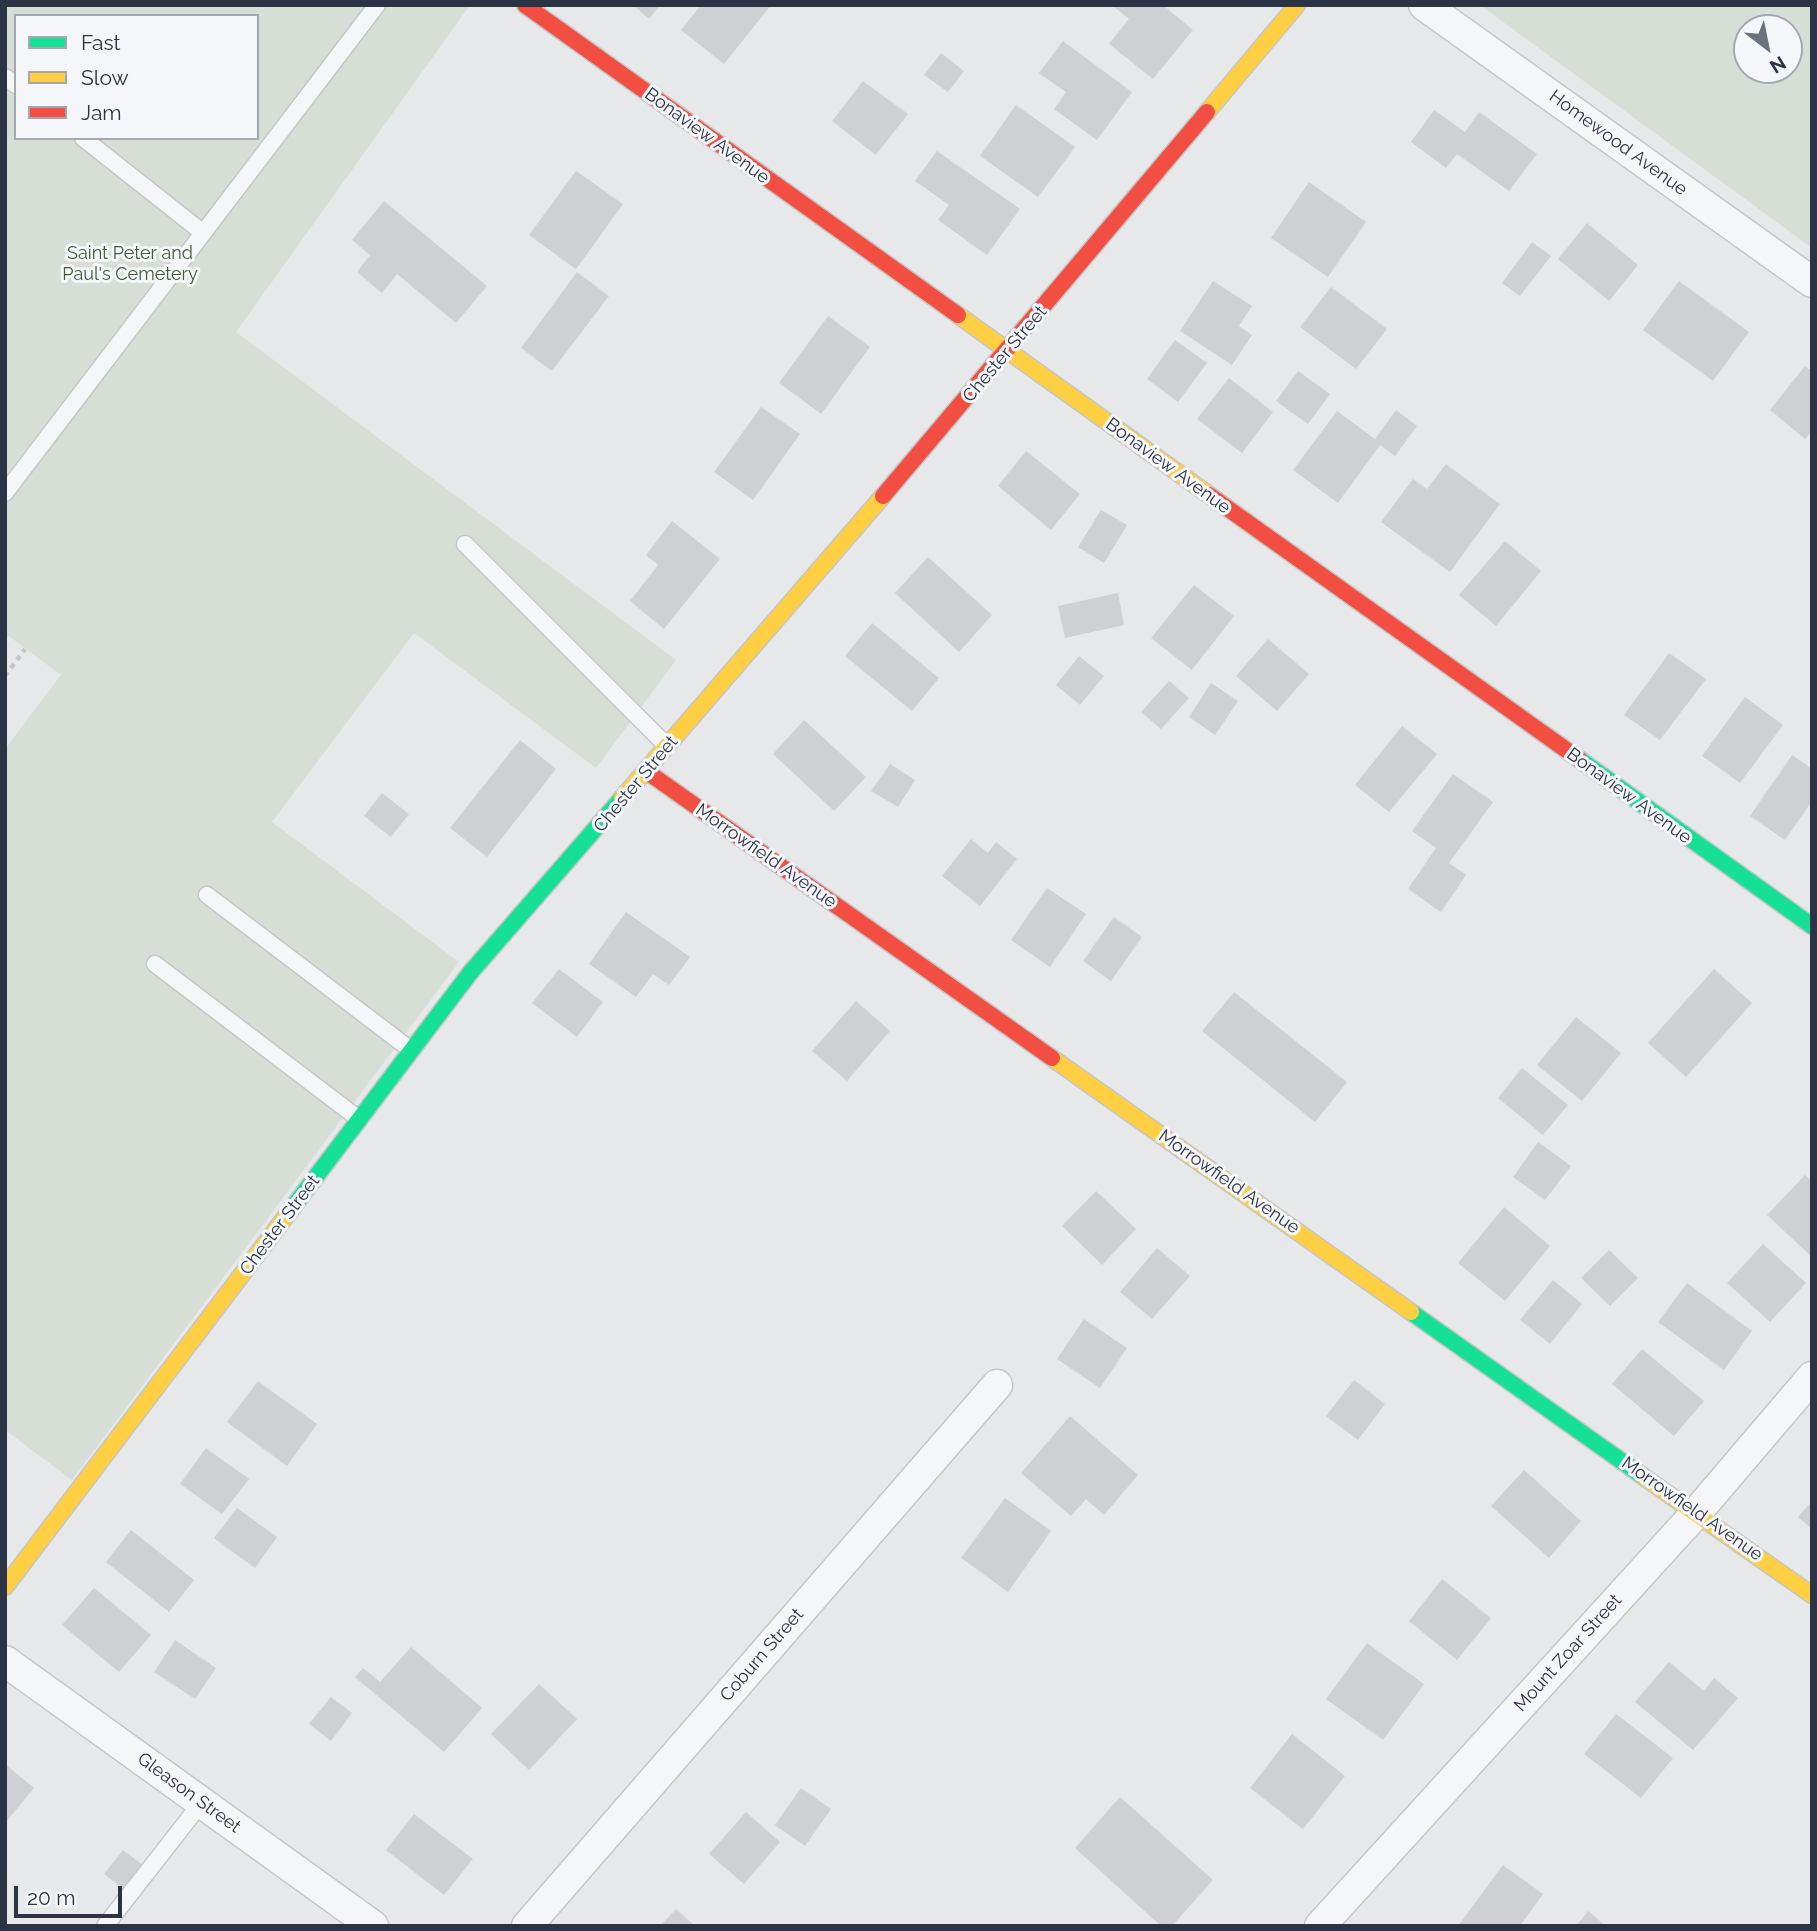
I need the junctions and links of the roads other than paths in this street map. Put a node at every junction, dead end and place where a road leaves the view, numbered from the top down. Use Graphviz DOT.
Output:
graph roads {
  1 [pos="377,5"];
  2 [pos="525,5"];
  3 [pos="1297,5"];
  4 [pos="1424,5"];
  5 [pos="86,140"];
  6 [pos="202,232"];
  7 [pos="1812,282"];
  8 [pos="1008,351"];
  9 [pos="5,493"];
  10 [pos="466,544"];
  11 [pos="668,746"];
  12 [pos="646,771"];
  13 [pos="206,895"];
  14 [pos="1812,926"];
  15 [pos="155,964"];
  16 [pos="411,1050"];
  17 [pos="359,1120"];
  18 [pos="1812,1377"];
  19 [pos="997,1385"];
  20 [pos="1697,1512"];
  21 [pos="5,1587"];
  22 [pos="1812,1595"];
  23 [pos="5,1661"];
  24 [pos="202,1802"];
  25 [pos="105,1926"];
  26 [pos="373,1926"];
  27 [pos="527,1926"];
  28 [pos="1320,1926"];
  1 -- 6 [label="lane"];
  2 -- 8 [label="street, Bonaview Avenue"];
  3 -- 8 [label="street, Chester Street"];
  4 -- 7 [label="street, Homewood Avenue"];
  5 -- 6 [label="lane"];
  6 -- 9 [label="lane"];
  8 -- 11 [label="street, Chester Street"];
  8 -- 14 [label="street, Bonaview Avenue"];
  10 -- 11 [label="lane"];
  11 -- 12 [label="street, Chester Street"];
  12 -- 16 [label="street, Chester Street"];
  12 -- 20 [label="street, Morrowfield Avenue"];
  13 -- 16 [label="lane"];
  15 -- 17 [label="lane"];
  16 -- 17 [label="street, Chester Street"];
  17 -- 21 [label="street, Chester Street"];
  18 -- 20 [label="street, Mount Zoar Street"];
  19 -- 27 [label="street, Coburn Street"];
  20 -- 22 [label="street, Morrowfield Avenue"];
  20 -- 28 [label="street, Mount Zoar Street"];
  23 -- 24 [label="street, Gleason Street"];
  24 -- 25 [label="lane"];
  24 -- 26 [label="street, Gleason Street"];
}
